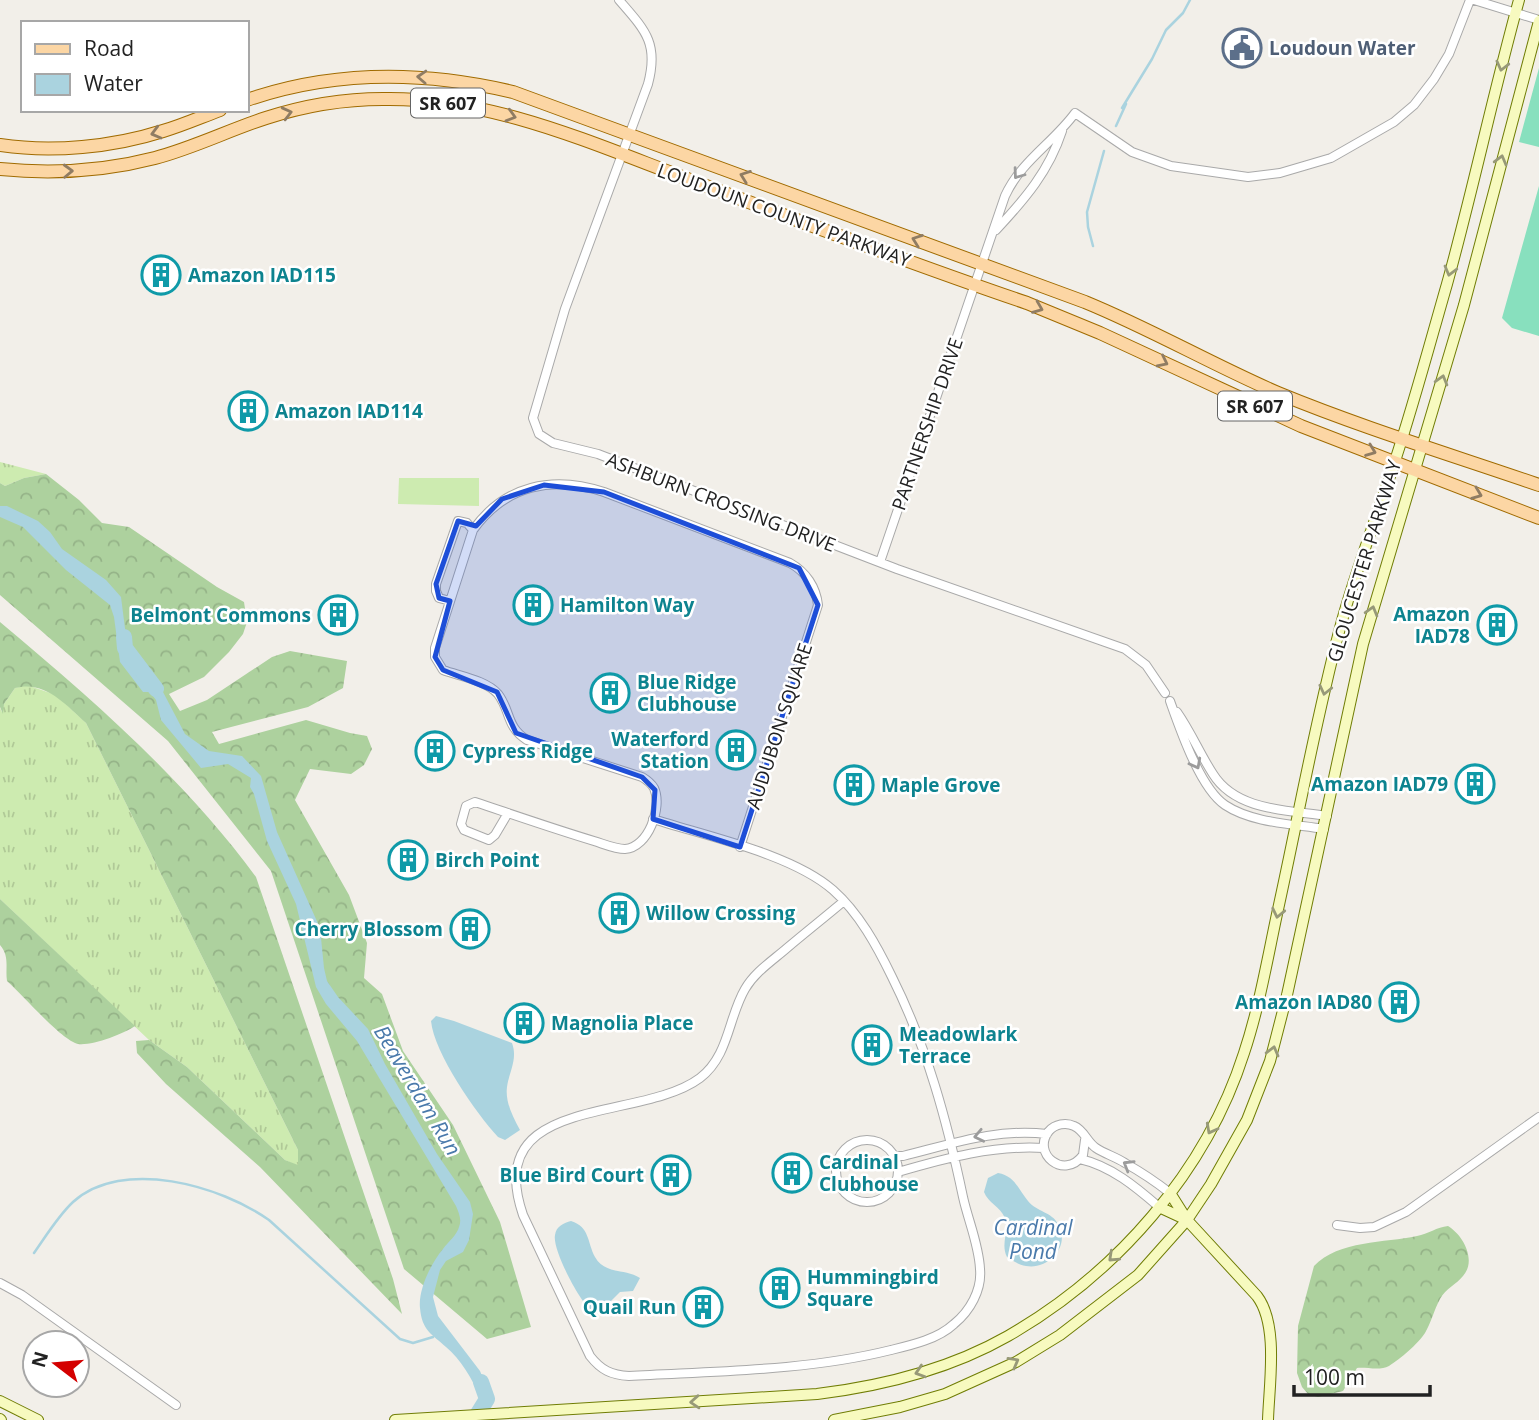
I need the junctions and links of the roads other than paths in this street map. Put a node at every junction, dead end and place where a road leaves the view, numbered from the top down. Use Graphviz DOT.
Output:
graph roads {
  1 [pos="619,0"];
  2 [pos="1472,0"];
  3 [pos="1519,0"];
  4 [pos="1516,13"];
  5 [pos="1539,20"];
  6 [pos="248,100"];
  7 [pos="215,112"];
  8 [pos="1062,131"];
  9 [pos="629,134"];
  10 [pos="0,145"];
  11 [pos="621,155"];
  12 [pos="0,169"];
  13 [pos="994,232"];
  14 [pos="981,263"];
  15 [pos="974,285"];
  16 [pos="1402,438"];
  17 [pos="1423,445"];
  18 [pos="1395,461"];
  19 [pos="1415,469"];
  20 [pos="1539,485"];
  21 [pos="1539,518"];
  22 [pos="473,530"];
  23 [pos="880,562"];
  24 [pos="450,601"];
  25 [pos="1165,692"];
  26 [pos="1299,812"];
  27 [pos="508,813"];
  28 [pos="1327,816"];
  29 [pos="653,819"];
  30 [pos="1296,825"];
  31 [pos="1324,829"];
  32 [pos="740,847"];
  33 [pos="844,901"];
  34 [pos="1539,1117"];
  35 [pos="1047,1134"];
  36 [pos="1085,1140"];
  37 [pos="952,1143"];
  38 [pos="1044,1148"];
  39 [pos="894,1156"];
  40 [pos="955,1157"];
  41 [pos="1080,1159"];
  42 [pos="898,1172"];
  43 [pos="1170,1193"];
  44 [pos="1160,1207"];
  45 [pos="1187,1220"];
  46 [pos="1336,1225"];
  47 [pos="0,1283"];
  48 [pos="0,1401"];
  49 [pos="176,1405"];
  50 [pos="38,1420"];
  51 [pos="400,1420"];
  52 [pos="834,1420"];
  53 [pos="1268,1420"];
  1 -- 9 [label="street"];
  2 -- 4 [label="street"];
  2 -- 8 [label="street"];
  3 -- 4 [label="main road, GLOUCESTER PARKWAY"];
  4 -- 5 [label="street"];
  4 -- 16 [label="main road, GLOUCESTER PARKWAY, one-way"];
  17 -- 5 [label="main road, GLOUCESTER PARKWAY, one-way"];
  9 -- 6 [label="main road, LOUDOUN COUNTY PARKWAY / SR 607, one-way"];
  7 -- 10 [label="main road, one-way"];
  8 -- 13 [label="street"];
  8 -- 13 [label="street, one-way"];
  9 -- 11 [label="street"];
  14 -- 9 [label="main road, LOUDOUN COUNTY PARKWAY / SR 607, one-way"];
  12 -- 11 [label="main road, LOUDOUN COUNTY PARKWAY / SR 607, one-way"];
  11 -- 15 [label="main road, LOUDOUN COUNTY PARKWAY / SR 607"];
  11 -- 23 [label="street, ASHBURN CROSSING DRIVE"];
  13 -- 14 [label="street, PARTNERSHIP DRIVE"];
  14 -- 15 [label="street, PARTNERSHIP DRIVE"];
  14 -- 16 [label="main road, LOUDOUN COUNTY PARKWAY / SR 607"];
  15 -- 18 [label="main road, LOUDOUN COUNTY PARKWAY / SR 607, one-way"];
  15 -- 23 [label="street, PARTNERSHIP DRIVE"];
  16 -- 17 [label="main road, LOUDOUN COUNTY PARKWAY / SR 607"];
  16 -- 18 [label="main road, GLOUCESTER PARKWAY"];
  17 -- 19 [label="main road, GLOUCESTER PARKWAY"];
  17 -- 20 [label="main road, LOUDOUN COUNTY PARKWAY / SR 607"];
  18 -- 19 [label="main road, LOUDOUN COUNTY PARKWAY / SR 607"];
  18 -- 26 [label="main road, GLOUCESTER PARKWAY, one-way"];
  19 -- 21 [label="main road, LOUDOUN COUNTY PARKWAY / SR 607, one-way"];
  28 -- 19 [label="main road, GLOUCESTER PARKWAY, one-way"];
  22 -- 24 [label="street"];
  22 -- 24 [label="street"];
  22 -- 32 [label="street, AUDUBON SQUARE"];
  23 -- 25 [label="street, ASHBURN CROSSING DRIVE"];
  24 -- 29 [label="street"];
  26 -- 28 [label="street"];
  26 -- 30 [label="main road, GLOUCESTER PARKWAY"];
  26 -- 30 [label="street, one-way"];
  27 -- 27 [label="street"];
  27 -- 29 [label="street"];
  28 -- 31 [label="main road, GLOUCESTER PARKWAY"];
  29 -- 32 [label="street"];
  30 -- 31 [label="street"];
  30 -- 43 [label="main road, GLOUCESTER PARKWAY, one-way"];
  45 -- 31 [label="main road, GLOUCESTER PARKWAY, one-way"];
  32 -- 33 [label="street"];
  33 -- 37 [label="street"];
  33 -- 40 [label="street"];
  34 -- 46 [label="street"];
  35 -- 36 [label="street"];
  35 -- 37 [label="street, one-way"];
  35 -- 38 [label="street"];
  36 -- 41 [label="street"];
  43 -- 36 [label="street, one-way"];
  37 -- 39 [label="street"];
  37 -- 40 [label="street"];
  38 -- 40 [label="street"];
  38 -- 41 [label="street"];
  39 -- 42 [label="street"];
  39 -- 42 [label="street"];
  40 -- 42 [label="street"];
  41 -- 44 [label="street"];
  43 -- 44 [label="main road, GLOUCESTER PARKWAY"];
  43 -- 45 [label="main road"];
  44 -- 45 [label="main road"];
  44 -- 51 [label="main road, GLOUCESTER PARKWAY, one-way"];
  52 -- 45 [label="main road, GLOUCESTER PARKWAY, one-way"];
  45 -- 53 [label="main road"];
  47 -- 49 [label="street"];
  48 -- 50 [label="main road"];
}
